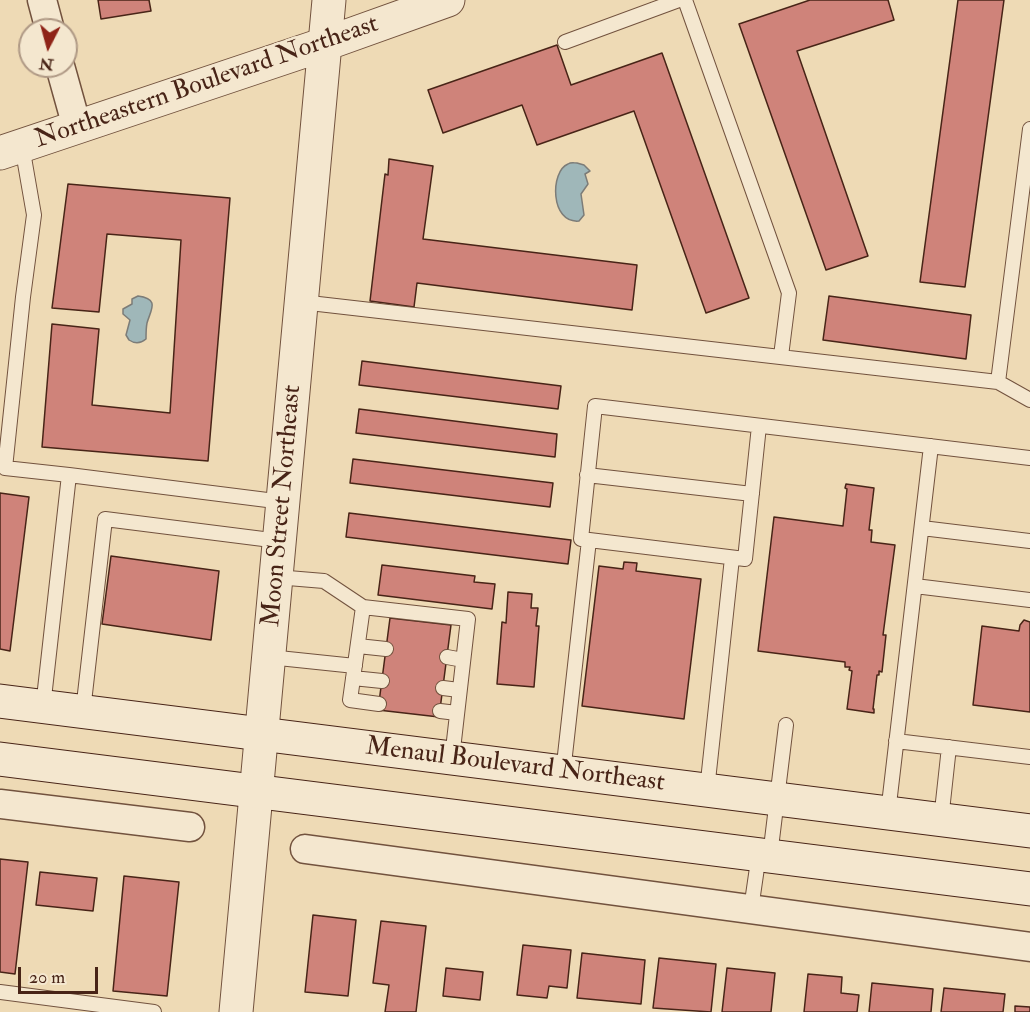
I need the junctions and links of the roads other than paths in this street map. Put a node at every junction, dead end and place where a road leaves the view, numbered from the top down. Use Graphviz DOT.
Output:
graph roads {
  1 [pos="42,0"];
  2 [pos="329,0"];
  3 [pos="448,0"];
  4 [pos="679,0"];
  5 [pos="685,0"];
  6 [pos="47,18"];
  7 [pos="565,42"];
  8 [pos="325,44"];
  9 [pos="63,78"];
  10 [pos="77,127"];
  11 [pos="1030,129"];
  12 [pos="11,149"];
  13 [pos="301,302"];
  14 [pos="781,356"];
  15 [pos="998,382"];
  16 [pos="1030,400"];
  17 [pos="759,426"];
  18 [pos="931,447"];
  19 [pos="1030,458"];
  20 [pos="69,475"];
  21 [pos="587,475"];
  22 [pos="752,494"];
  23 [pos="283,502"];
  24 [pos="922,528"];
  25 [pos="589,540"];
  26 [pos="279,541"];
  27 [pos="1030,541"];
  28 [pos="732,558"];
  29 [pos="276,577"];
  30 [pos="915,586"];
  31 [pos="1030,600"];
  32 [pos="363,607"];
  33 [pos="358,646"];
  34 [pos="386,649"];
  35 [pos="269,657"];
  36 [pos="447,657"];
  37 [pos="463,660"];
  38 [pos="354,672"];
  39 [pos="382,681"];
  40 [pos="443,688"];
  41 [pos="459,690"];
  42 [pos="0,701"];
  43 [pos="380,704"];
  44 [pos="43,707"];
  45 [pos="83,711"];
  46 [pos="440,711"];
  47 [pos="456,713"];
  48 [pos="786,724"];
  49 [pos="262,735"];
  50 [pos="896,741"];
  51 [pos="949,747"];
  52 [pos="452,758"];
  53 [pos="1030,758"];
  54 [pos="0,759"];
  55 [pos="563,773"];
  56 [pos="707,790"];
  57 [pos="256,792"];
  58 [pos="778,799"];
  59 [pos="0,804"];
  60 [pos="888,813"];
  61 [pos="941,820"];
  62 [pos="190,827"];
  63 [pos="1030,831"];
  64 [pos="305,849"];
  65 [pos="765,855"];
  66 [pos="1030,889"];
  67 [pos="751,909"];
  68 [pos="1030,946"];
  69 [pos="0,992"];
  70 [pos="154,1012"];
  71 [pos="236,1012"];
  1 -- 6 [label="street"];
  2 -- 8 [label="main road, Moon Street Northeast"];
  3 -- 8 [label="main road, Northeastern Boulevard Northeast"];
  4 -- 7 [label="lane"];
  5 -- 14 [label="lane"];
  8 -- 10 [label="main road, Northeastern Boulevard Northeast"];
  8 -- 13 [label="main road, Moon Street Northeast"];
  9 -- 10 [label="street"];
  10 -- 12 [label="main road, Northeastern Boulevard Northeast"];
  11 -- 15 [label="lane"];
  12 -- 20 [label="lane"];
  13 -- 14 [label="lane"];
  13 -- 23 [label="main road, Moon Street Northeast"];
  14 -- 15 [label="lane"];
  15 -- 16 [label="lane"];
  17 -- 18 [label="lane"];
  17 -- 21 [label="lane"];
  17 -- 22 [label="lane"];
  18 -- 19 [label="lane"];
  18 -- 24 [label="lane"];
  20 -- 23 [label="lane"];
  20 -- 44 [label="lane"];
  21 -- 22 [label="lane"];
  21 -- 25 [label="lane"];
  22 -- 28 [label="lane"];
  23 -- 26 [label="main road, Moon Street Northeast"];
  24 -- 27 [label="lane"];
  24 -- 30 [label="lane"];
  25 -- 28 [label="lane"];
  25 -- 55 [label="lane"];
  26 -- 29 [label="main road, Moon Street Northeast"];
  26 -- 45 [label="lane"];
  28 -- 56 [label="lane"];
  29 -- 32 [label="lane"];
  29 -- 35 [label="main road, Moon Street Northeast"];
  30 -- 31 [label="lane"];
  30 -- 50 [label="lane"];
  32 -- 33 [label="lane"];
  32 -- 37 [label="lane"];
  33 -- 34 [label="lane"];
  33 -- 38 [label="lane"];
  35 -- 38 [label="lane"];
  35 -- 49 [label="main road, Moon Street Northeast"];
  36 -- 37 [label="lane"];
  37 -- 41 [label="lane"];
  38 -- 39 [label="lane"];
  38 -- 43 [label="lane"];
  40 -- 41 [label="lane"];
  41 -- 47 [label="lane"];
  42 -- 44 [label="main road, Menaul Boulevard Northeast"];
  44 -- 45 [label="main road, Menaul Boulevard Northeast"];
  45 -- 49 [label="main road, Menaul Boulevard Northeast"];
  46 -- 47 [label="lane"];
  47 -- 52 [label="lane"];
  48 -- 58 [label="lane"];
  49 -- 52 [label="main road, Menaul Boulevard Northeast"];
  49 -- 57 [label="main road, Moon Street Northeast"];
  50 -- 51 [label="lane"];
  50 -- 60 [label="lane"];
  51 -- 53 [label="lane"];
  51 -- 61 [label="lane"];
  52 -- 55 [label="main road, Menaul Boulevard Northeast"];
  54 -- 57 [label="main road"];
  55 -- 56 [label="main road, Menaul Boulevard Northeast"];
  56 -- 58 [label="main road, Menaul Boulevard Northeast"];
  57 -- 65 [label="main road"];
  57 -- 71 [label="main road, Moon Street Northeast"];
  58 -- 60 [label="main road, Menaul Boulevard Northeast"];
  58 -- 65 [label="lane"];
  59 -- 62 [label="street"];
  60 -- 61 [label="main road, Menaul Boulevard Northeast"];
  61 -- 63 [label="main road, Menaul Boulevard Northeast"];
  64 -- 67 [label="street"];
  65 -- 66 [label="main road"];
  65 -- 67 [label="lane"];
  67 -- 68 [label="street"];
  69 -- 70 [label="lane"];
}
